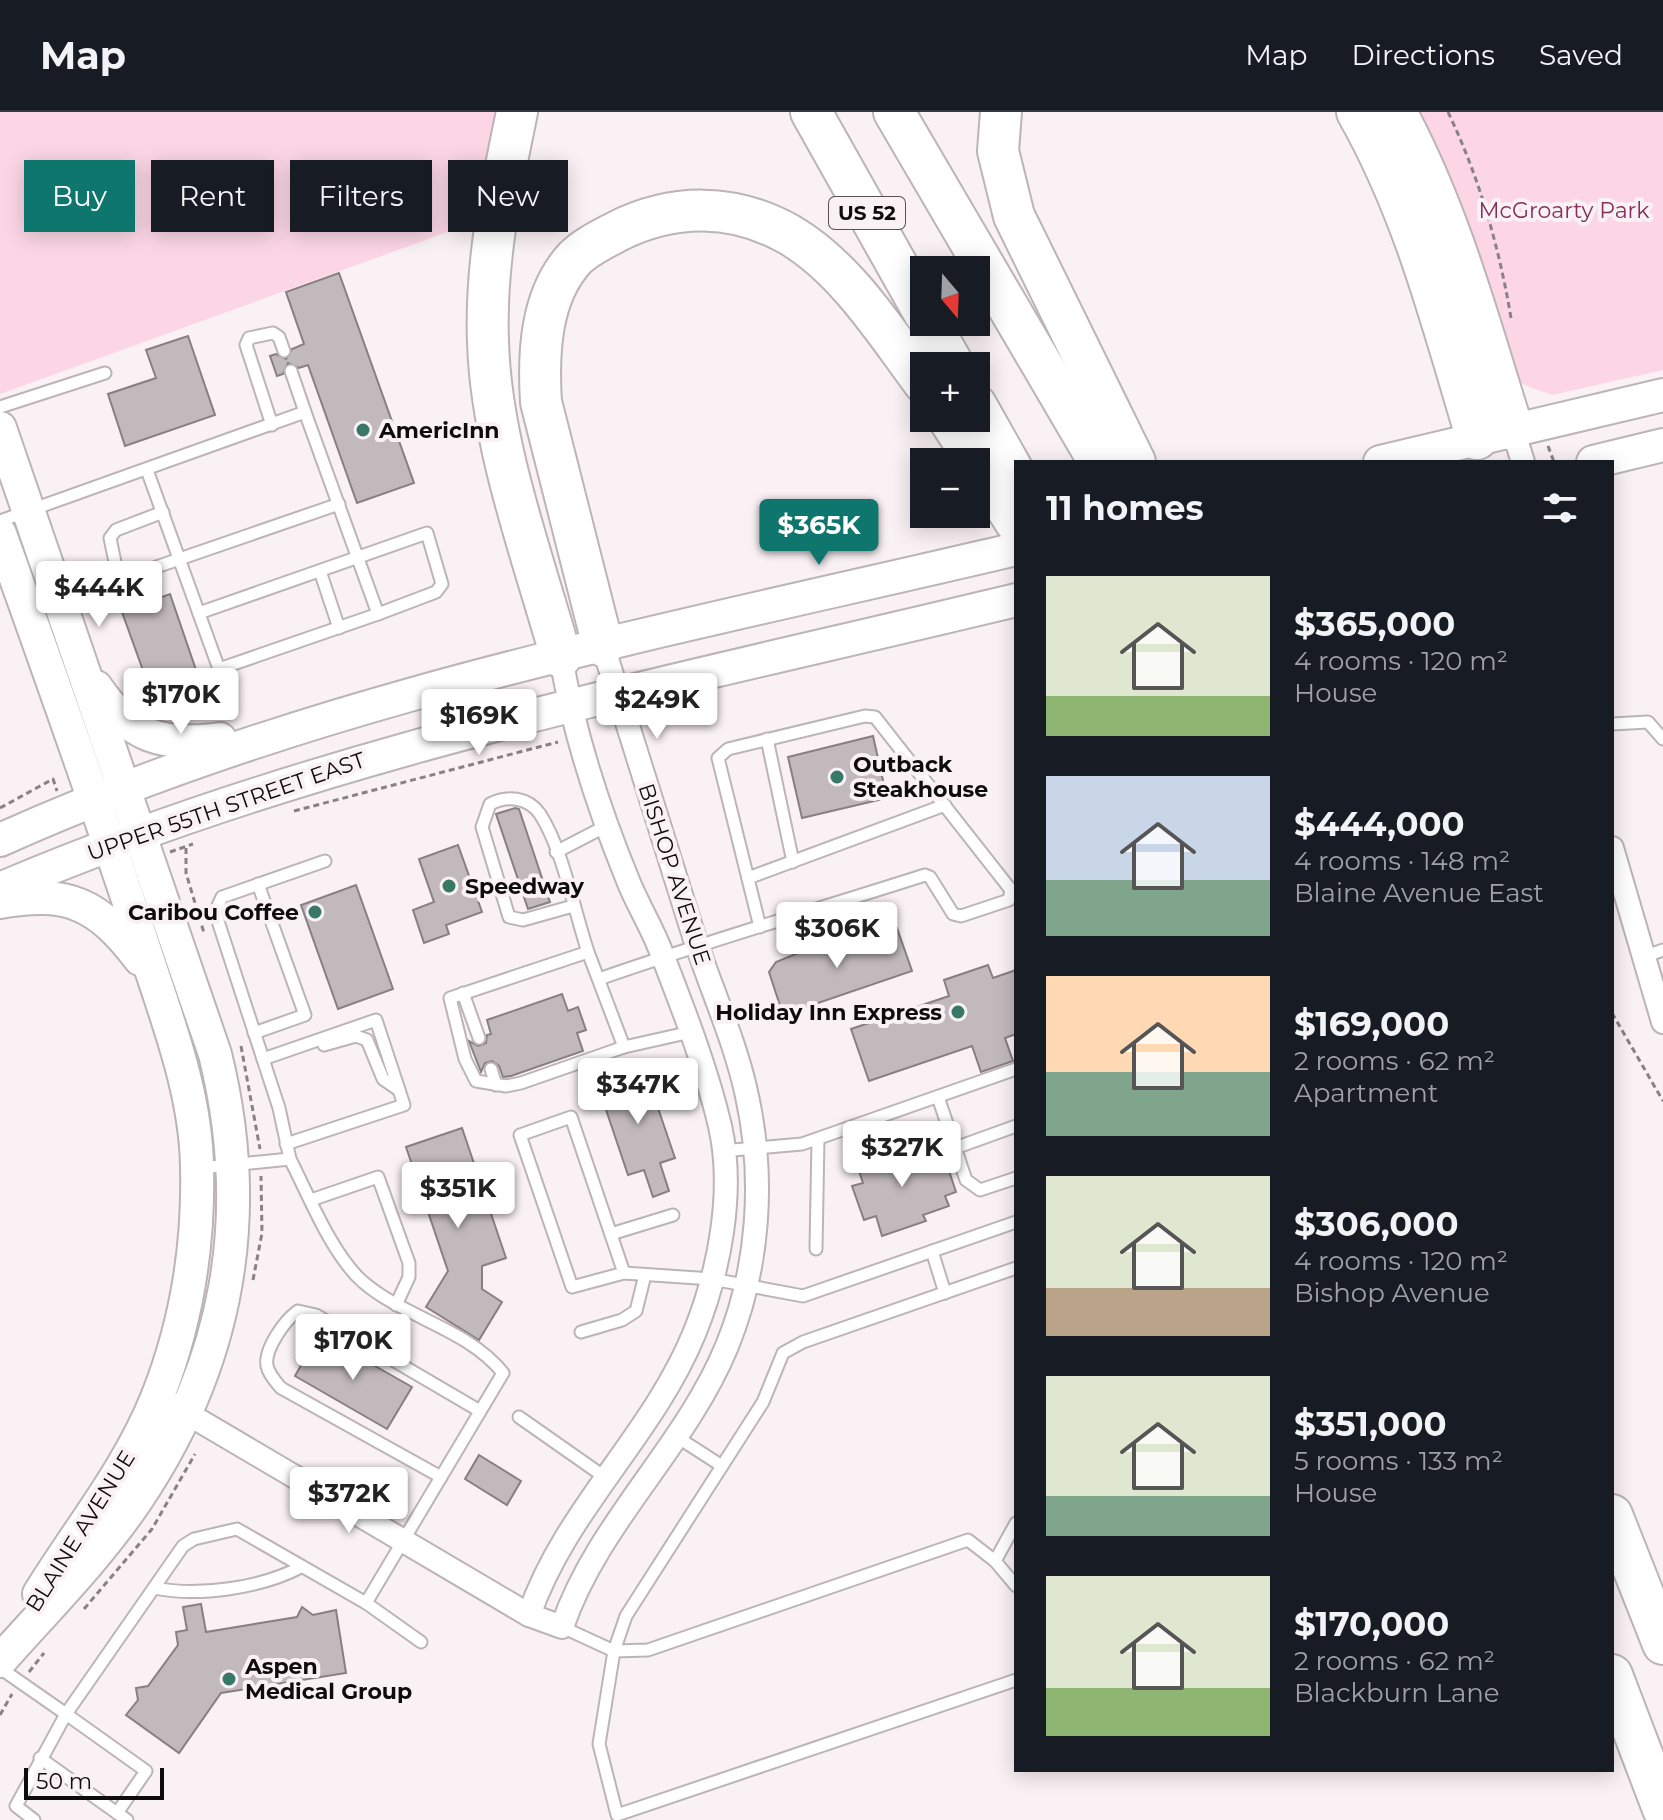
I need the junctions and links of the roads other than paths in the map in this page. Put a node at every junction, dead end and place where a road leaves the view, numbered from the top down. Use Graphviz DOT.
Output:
graph roads {
  1 [pos="517,112"];
  2 [pos="811,112"];
  3 [pos="894,112"];
  4 [pos="1001,112"];
  5 [pos="1357,112"];
  6 [pos="1396,112"];
  7 [pos="910,288"];
  8 [pos="284,351"];
  9 [pos="910,364"];
  10 [pos="291,371"];
  11 [pos="105,373"];
  12 [pos="1663,395"];
  13 [pos="0,407"];
  14 [pos="305,412"];
  15 [pos="272,425"];
  16 [pos="0,428"];
  17 [pos="990,430"];
  18 [pos="957,432"];
  19 [pos="1507,443"];
  20 [pos="1663,445"];
  21 [pos="1098,460"];
  22 [pos="1134,460"];
  23 [pos="1393,460"];
  24 [pos="1601,460"];
  25 [pos="147,470"];
  26 [pos="1014,472"];
  27 [pos="339,504"];
  28 [pos="163,512"];
  29 [pos="14,515"];
  30 [pos="1014,520"];
  31 [pos="0,534"];
  32 [pos="1014,549"];
  33 [pos="358,557"];
  34 [pos="180,559"];
  35 [pos="320,571"];
  36 [pos="1007,602"];
  37 [pos="199,613"];
  38 [pos="378,614"];
  39 [pos="339,628"];
  40 [pos="603,646"];
  41 [pos="561,657"];
  42 [pos="83,668"];
  43 [pos="618,693"];
  44 [pos="569,705"];
  45 [pos="1614,724"];
  46 [pos="295,728"];
  47 [pos="767,739"];
  48 [pos="1663,739"];
  49 [pos="109,792"];
  50 [pos="945,805"];
  51 [pos="608,825"];
  52 [pos="0,840"];
  53 [pos="131,845"];
  54 [pos="556,852"];
  55 [pos="1614,853"];
  56 [pos="325,861"];
  57 [pos="793,862"];
  58 [pos="748,878"];
  59 [pos="258,884"];
  60 [pos="0,889"];
  61 [pos="0,902"];
  62 [pos="573,906"];
  63 [pos="760,927"];
  64 [pos="696,943"];
  65 [pos="588,952"];
  66 [pos="1654,954"];
  67 [pos="662,956"];
  68 [pos="153,975"];
  69 [pos="599,979"];
  70 [pos="463,993"];
  71 [pos="1663,1022"];
  72 [pos="691,1032"];
  73 [pos="254,1033"];
  74 [pos="479,1038"];
  75 [pos="624,1047"];
  76 [pos="285,1050"];
  77 [pos="263,1059"];
  78 [pos="491,1069"];
  79 [pos="1014,1070"];
  80 [pos="496,1085"];
  81 [pos="399,1090"];
  82 [pos="938,1097"];
  83 [pos="1014,1127"];
  84 [pos="818,1139"];
  85 [pos="286,1144"];
  86 [pos="755,1147"];
  87 [pos="955,1148"];
  88 [pos="722,1151"];
  89 [pos="290,1159"];
  90 [pos="233,1166"];
  91 [pos="197,1168"];
  92 [pos="1014,1179"];
  93 [pos="311,1200"];
  94 [pos="673,1215"];
  95 [pos="1014,1223"];
  96 [pos="611,1234"];
  97 [pos="816,1249"];
  98 [pos="932,1251"];
  99 [pos="1014,1269"];
  100 [pos="624,1273"];
  101 [pos="645,1275"];
  102 [pos="712,1279"];
  103 [pos="745,1286"];
  104 [pos="945,1293"];
  105 [pos="396,1305"];
  106 [pos="581,1332"];
  107 [pos="157,1397"];
  108 [pos="480,1411"];
  109 [pos="188,1413"];
  110 [pos="519,1417"];
  111 [pos="677,1437"];
  112 [pos="722,1466"];
  113 [pos="441,1477"];
  114 [pos="606,1478"];
  115 [pos="1614,1520"];
  116 [pos="1014,1527"];
  117 [pos="405,1542"];
  118 [pos="995,1561"];
  119 [pos="301,1567"];
  120 [pos="1014,1584"];
  121 [pos="154,1588"];
  122 [pos="366,1603"];
  123 [pos="529,1615"];
  124 [pos="562,1627"];
  125 [pos="421,1642"];
  126 [pos="1663,1644"];
  127 [pos="614,1651"];
  128 [pos="0,1660"];
  129 [pos="0,1668"];
  130 [pos="1614,1680"];
  131 [pos="1014,1681"];
  132 [pos="66,1714"];
  133 [pos="1632,1724"];
  134 [pos="40,1758"];
  135 [pos="1663,1809"];
  136 [pos="122,1816"];
  137 [pos="34,1820"];
  138 [pos="1656,1820"];
  1 -- 41 [label="highway"];
  2 -- 7 [label="highway, US 52"];
  3 -- 21 [label="highway, US 52"];
  4 -- 22 [label="highway"];
  5 -- 19 [label="highway"];
  6 -- 19 [label="highway"];
  8 -- 15 [label="lane"];
  9 -- 40 [label="highway"];
  10 -- 14 [label="lane"];
  11 -- 13 [label="lane"];
  12 -- 19 [label="street"];
  14 -- 15 [label="lane"];
  14 -- 27 [label="lane"];
  15 -- 25 [label="lane"];
  16 -- 29 [label="street"];
  17 -- 26 [label="highway"];
  18 -- 30 [label="highway"];
  19 -- 23 [label="street"];
  20 -- 24 [label="street"];
  25 -- 28 [label="lane"];
  25 -- 29 [label="lane"];
  27 -- 33 [label="lane"];
  27 -- 34 [label="lane"];
  28 -- 34 [label="lane"];
  28 -- 34 [label="lane"];
  29 -- 42 [label="street"];
  31 -- 49 [label="street"];
  32 -- 40 [label="street"];
  33 -- 35 [label="lane"];
  33 -- 38 [label="lane"];
  33 -- 38 [label="lane"];
  34 -- 37 [label="lane"];
  35 -- 37 [label="lane"];
  35 -- 39 [label="lane"];
  36 -- 43 [label="street, UPPER 55TH STREET EAST"];
  37 -- 39 [label="lane"];
  38 -- 39 [label="lane"];
  40 -- 41 [label="street"];
  40 -- 43 [label="street, BISHOP AVENUE"];
  41 -- 44 [label="street, BISHOP AVENUE"];
  41 -- 46 [label="street"];
  42 -- 46 [label="street"];
  42 -- 49 [label="street"];
  43 -- 44 [label="street, UPPER 55TH STREET EAST"];
  43 -- 64 [label="street, BISHOP AVENUE"];
  44 -- 51 [label="street, BISHOP AVENUE"];
  44 -- 53 [label="street, UPPER 55TH STREET EAST"];
  45 -- 48 [label="lane"];
  46 -- 49 [label="street"];
  47 -- 50 [label="lane"];
  47 -- 57 [label="lane"];
  47 -- 58 [label="lane"];
  49 -- 52 [label="street"];
  49 -- 53 [label="street, BLAINE AVENUE"];
  50 -- 57 [label="lane"];
  50 -- 63 [label="lane"];
  51 -- 54 [label="lane"];
  51 -- 67 [label="street, BISHOP AVENUE"];
  53 -- 60 [label="street, UPPER 55TH STREET EAST"];
  53 -- 68 [label="street, BLAINE AVENUE"];
  53 -- 90 [label="street, BLAINE AVENUE"];
  54 -- 62 [label="lane"];
  54 -- 62 [label="lane"];
  55 -- 66 [label="street"];
  56 -- 59 [label="lane"];
  57 -- 58 [label="lane"];
  58 -- 63 [label="lane"];
  59 -- 73 [label="lane"];
  59 -- 73 [label="lane"];
  61 -- 68 [label="street"];
  62 -- 65 [label="lane"];
  63 -- 64 [label="lane"];
  64 -- 67 [label="lane"];
  64 -- 86 [label="street, BISHOP AVENUE"];
  65 -- 69 [label="lane"];
  65 -- 70 [label="lane"];
  66 -- 71 [label="street"];
  67 -- 69 [label="lane"];
  67 -- 72 [label="street, BISHOP AVENUE"];
  68 -- 91 [label="street, BLAINE AVENUE"];
  69 -- 75 [label="lane"];
  70 -- 74 [label="lane"];
  70 -- 80 [label="lane"];
  72 -- 75 [label="lane"];
  72 -- 88 [label="street, BISHOP AVENUE"];
  73 -- 77 [label="lane"];
  75 -- 80 [label="lane"];
  76 -- 77 [label="lane"];
  76 -- 81 [label="lane"];
  76 -- 81 [label="lane"];
  77 -- 85 [label="lane"];
  78 -- 80 [label="lane"];
  79 -- 82 [label="lane"];
  81 -- 85 [label="lane"];
  82 -- 84 [label="lane"];
  82 -- 87 [label="lane"];
  83 -- 87 [label="lane"];
  84 -- 86 [label="lane"];
  84 -- 97 [label="lane"];
  85 -- 89 [label="lane"];
  86 -- 88 [label="lane"];
  86 -- 103 [label="street, BISHOP AVENUE"];
  87 -- 92 [label="lane"];
  88 -- 102 [label="street, BISHOP AVENUE"];
  89 -- 90 [label="lane"];
  89 -- 93 [label="lane"];
  90 -- 91 [label="lane"];
  90 -- 109 [label="street, BLAINE AVENUE"];
  91 -- 107 [label="street, BLAINE AVENUE"];
  93 -- 105 [label="lane"];
  93 -- 105 [label="lane"];
  94 -- 96 [label="lane"];
  95 -- 98 [label="lane"];
  96 -- 100 [label="lane"];
  96 -- 100 [label="lane"];
  98 -- 103 [label="lane"];
  98 -- 104 [label="lane"];
  99 -- 104 [label="lane"];
  100 -- 101 [label="lane"];
  101 -- 102 [label="lane"];
  101 -- 106 [label="lane"];
  102 -- 103 [label="lane"];
  102 -- 114 [label="street, BISHOP AVENUE"];
  103 -- 111 [label="street, BISHOP AVENUE"];
  104 -- 112 [label="lane"];
  105 -- 108 [label="lane"];
  107 -- 109 [label="street"];
  107 -- 128 [label="street, BLAINE AVENUE"];
  108 -- 113 [label="lane"];
  108 -- 113 [label="lane"];
  109 -- 117 [label="street"];
  109 -- 128 [label="street, BLAINE AVENUE"];
  110 -- 114 [label="lane"];
  111 -- 112 [label="lane"];
  111 -- 124 [label="street, BISHOP AVENUE"];
  112 -- 127 [label="lane"];
  113 -- 117 [label="lane"];
  114 -- 123 [label="street, BISHOP AVENUE"];
  115 -- 126 [label="highway"];
  116 -- 118 [label="lane"];
  117 -- 122 [label="lane"];
  117 -- 123 [label="street"];
  118 -- 120 [label="lane"];
  118 -- 127 [label="lane"];
  119 -- 121 [label="lane"];
  119 -- 121 [label="lane"];
  119 -- 122 [label="lane"];
  121 -- 132 [label="lane"];
  122 -- 125 [label="lane"];
  123 -- 124 [label="street"];
  124 -- 127 [label="lane"];
  127 -- 131 [label="lane"];
  129 -- 132 [label="lane"];
  130 -- 133 [label="highway"];
  132 -- 134 [label="lane"];
  132 -- 136 [label="lane"];
  133 -- 135 [label="highway"];
  133 -- 138 [label="highway"];
  134 -- 136 [label="lane"];
  134 -- 137 [label="lane"];
}
